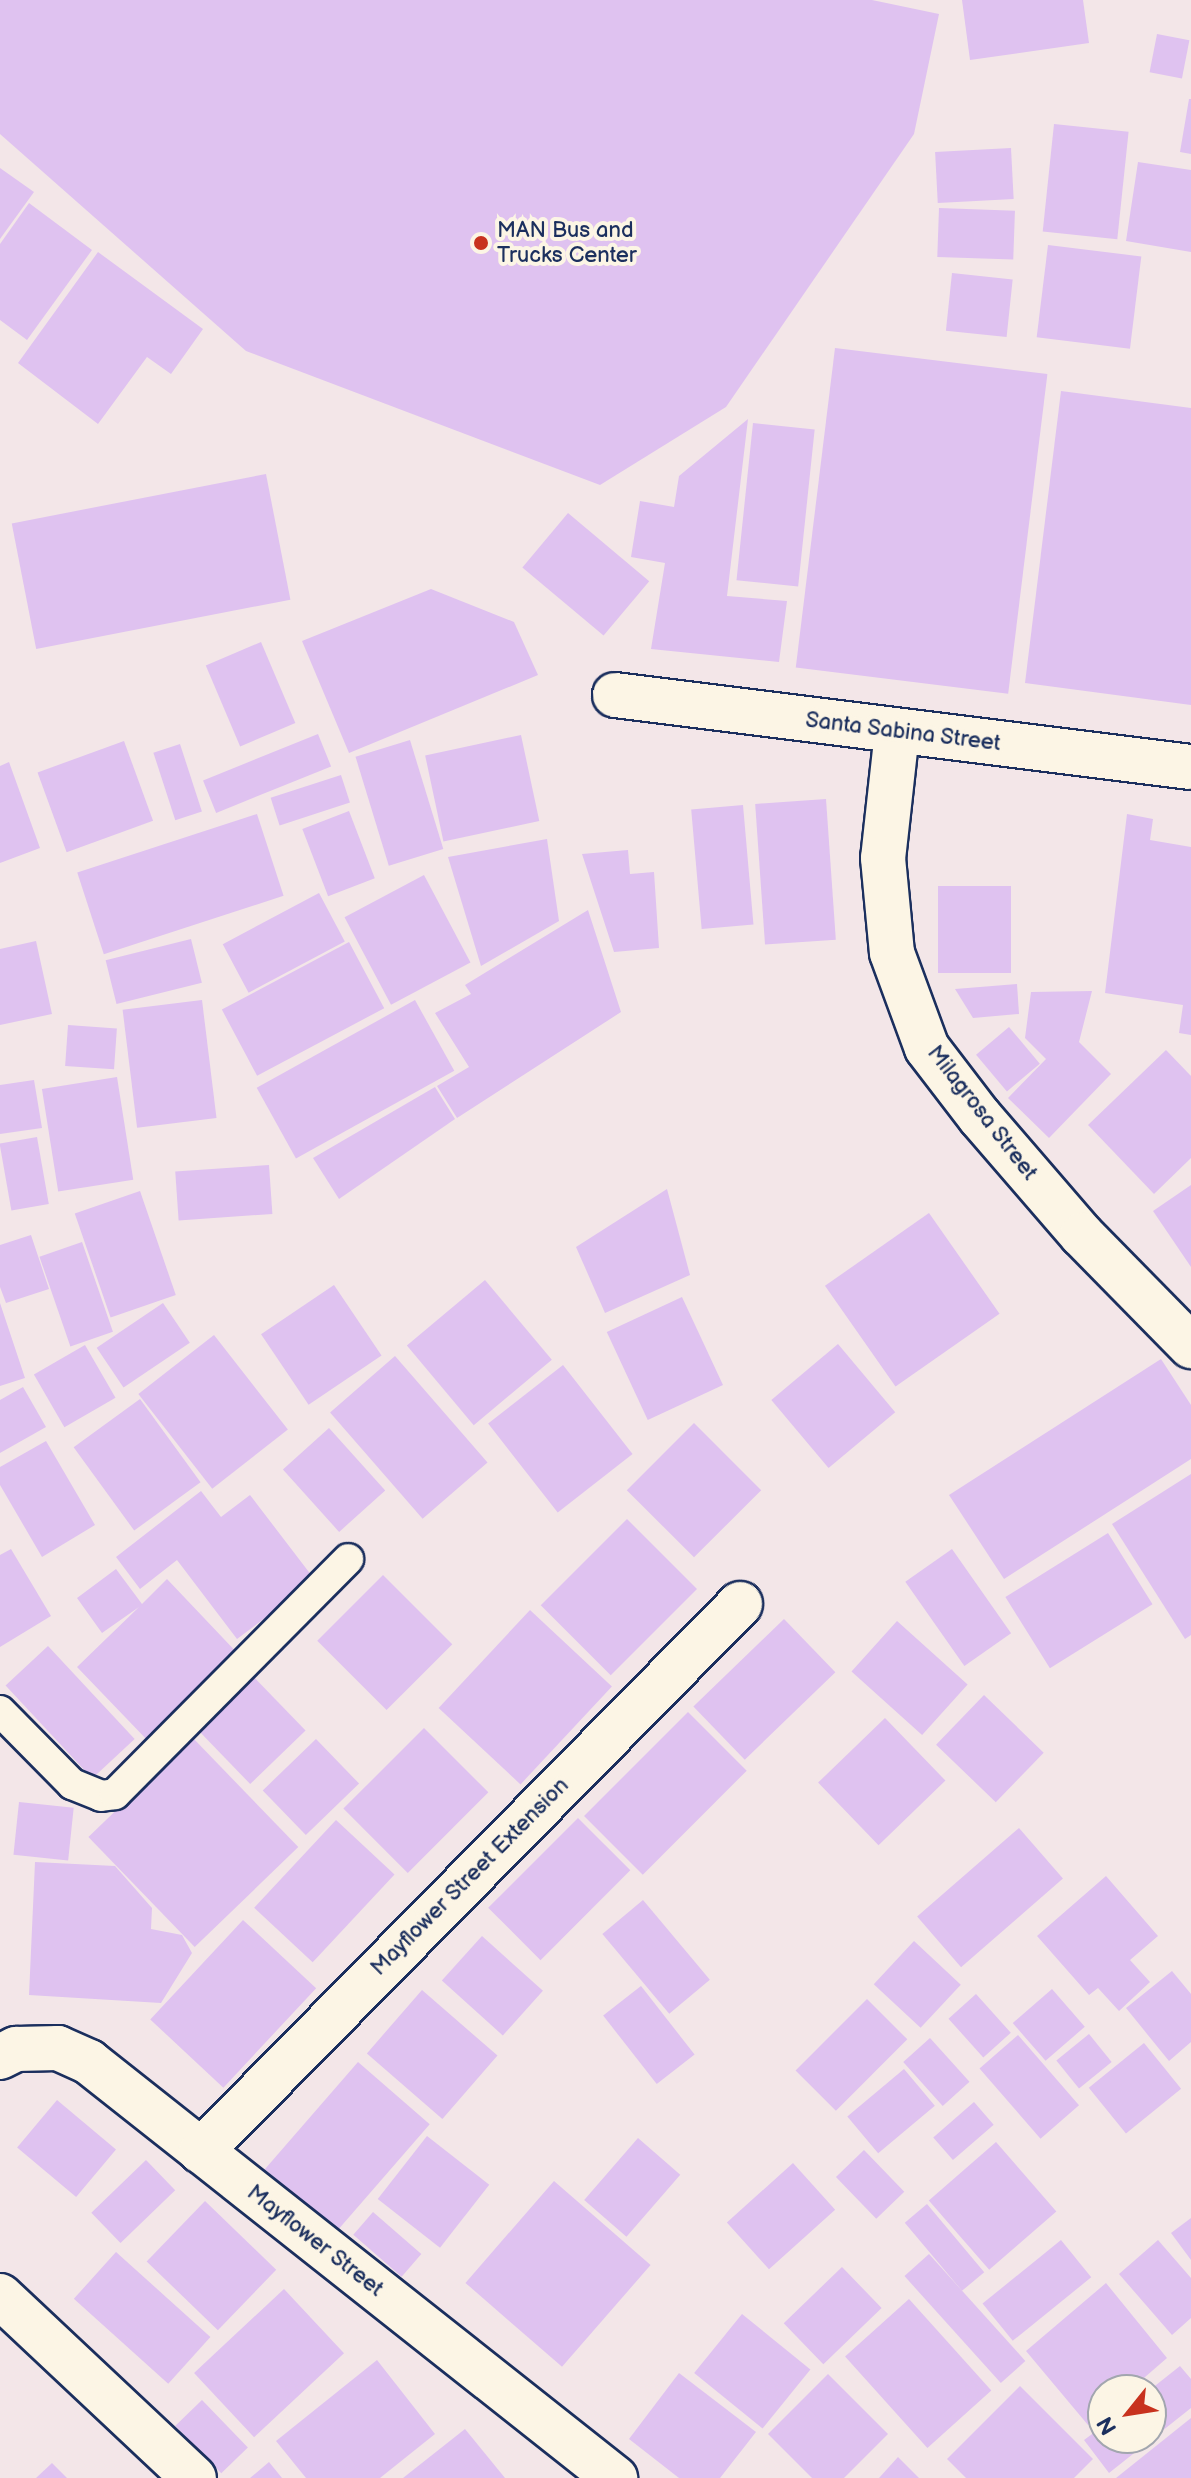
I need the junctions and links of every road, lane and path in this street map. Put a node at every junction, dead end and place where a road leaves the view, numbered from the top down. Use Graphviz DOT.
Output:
graph roads {
  1 [pos="615,695"];
  2 [pos="897,732"];
  3 [pos="1191,767"];
  4 [pos="1191,1346"];
  5 [pos="348,1559"];
  6 [pos="740,1604"];
  7 [pos="0,1711"];
  8 [pos="0,2057"];
  9 [pos="201,2151"];
  10 [pos="0,2296"];
  11 [pos="194,2478"];
  12 [pos="615,2478"];
  1 -- 2 [label="street, Santa Sabina Street"];
  2 -- 3 [label="street, Santa Sabina Street"];
  2 -- 4 [label="street, Milagrosa Street"];
  5 -- 7 [label="lane"];
  6 -- 9 [label="street, Mayflower Street Extension"];
  8 -- 9 [label="street, Mayflower Street"];
  9 -- 12 [label="street, Mayflower Street"];
  10 -- 11 [label="street"];
}
